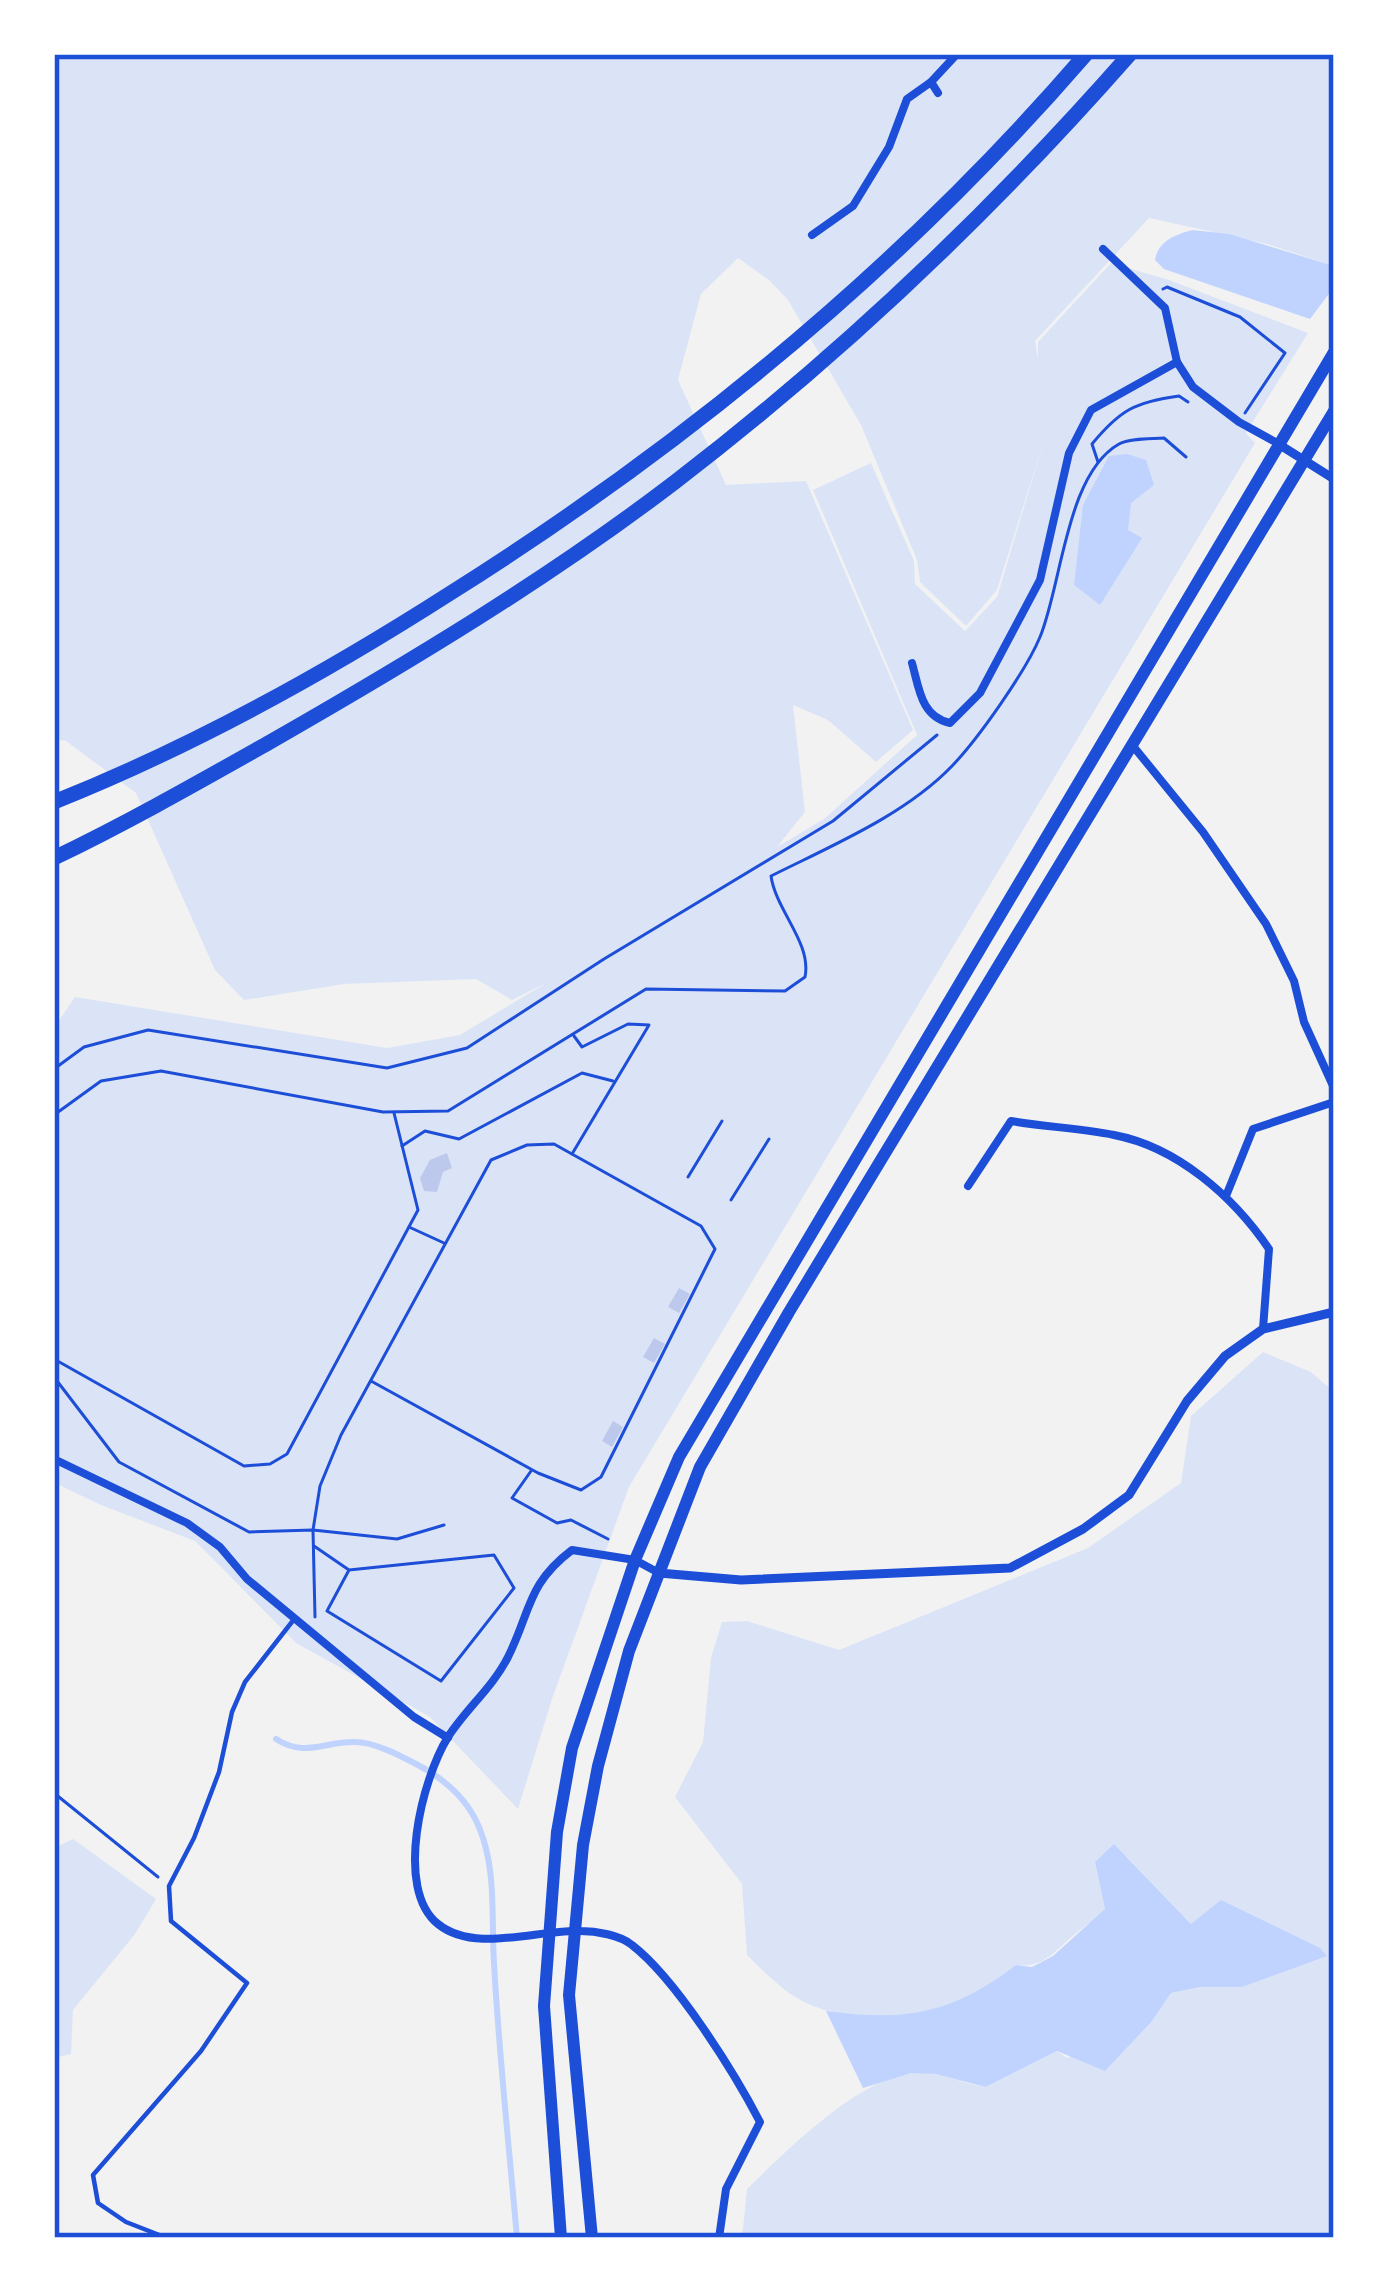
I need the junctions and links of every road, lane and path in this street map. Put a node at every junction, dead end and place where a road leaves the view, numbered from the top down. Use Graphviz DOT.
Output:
graph roads {
  1 [pos="957,54"];
  2 [pos="1086,54"];
  3 [pos="1130,54"];
  4 [pos="932,82"];
  5 [pos="938,93"];
  6 [pos="812,235"];
  7 [pos="1103,249"];
  8 [pos="1151,296"];
  9 [pos="1334,352"];
  10 [pos="1177,362"];
  11 [pos="1193,405"];
  12 [pos="1334,411"];
  13 [pos="1239,422"];
  14 [pos="1280,445"];
  15 [pos="1186,458"];
  16 [pos="1305,460"];
  17 [pos="1098,462"];
  18 [pos="1334,479"];
  19 [pos="912,663"];
  20 [pos="950,723"];
  21 [pos="1132,745"];
  22 [pos="54,802"];
  23 [pos="54,858"];
  24 [pos="573,1034"];
  25 [pos="54,1069"];
  26 [pos="615,1082"];
  27 [pos="1334,1088"];
  28 [pos="1334,1102"];
  29 [pos="393,1112"];
  30 [pos="54,1115"];
  31 [pos="722,1121"];
  32 [pos="769,1139"];
  33 [pos="402,1146"];
  34 [pos="572,1154"];
  35 [pos="688,1177"];
  36 [pos="968,1186"];
  37 [pos="1226,1196"];
  38 [pos="731,1200"];
  39 [pos="408,1227"];
  40 [pos="445,1244"];
  41 [pos="1334,1312"];
  42 [pos="1263,1330"];
  43 [pos="54,1359"];
  44 [pos="54,1377"];
  45 [pos="371,1381"];
  46 [pos="54,1459"];
  47 [pos="532,1469"];
  48 [pos="444,1525"];
  49 [pos="313,1530"];
  50 [pos="608,1539"];
  51 [pos="313,1544"];
  52 [pos="635,1560"];
  53 [pos="350,1570"];
  54 [pos="659,1573"];
  55 [pos="295,1618"];
  56 [pos="316,1620"];
  57 [pos="448,1738"];
  58 [pos="54,1793"];
  59 [pos="169,1886"];
  60 [pos="575,1930"];
  61 [pos="547,1936"];
  62 [pos="167,2238"];
  63 [pos="561,2238"];
  64 [pos="592,2238"];
  65 [pos="719,2238"];
  1 -- 4 [label="street"];
  2 -- 22 [label="highway"];
  3 -- 23 [label="highway"];
  4 -- 5 [label="street"];
  4 -- 6 [label="street"];
  7 -- 8 [label="street"];
  8 -- 10 [label="street"];
  8 -- 13 [label="path"];
  9 -- 14 [label="main road"];
  10 -- 13 [label="street"];
  10 -- 20 [label="street"];
  11 -- 17 [label="path"];
  12 -- 16 [label="main road"];
  13 -- 14 [label="street"];
  14 -- 16 [label="street"];
  14 -- 52 [label="main road"];
  15 -- 17 [label="path"];
  16 -- 18 [label="street"];
  16 -- 21 [label="main road"];
  17 -- 24 [label="path"];
  19 -- 20 [label="street"];
  20 -- 25 [label="path"];
  21 -- 27 [label="street"];
  21 -- 54 [label="main road"];
  24 -- 26 [label="path"];
  24 -- 29 [label="path"];
  26 -- 33 [label="path"];
  26 -- 34 [label="path"];
  28 -- 37 [label="street"];
  29 -- 30 [label="path"];
  29 -- 33 [label="path"];
  31 -- 35 [label="path"];
  32 -- 38 [label="path"];
  33 -- 39 [label="path"];
  34 -- 40 [label="path"];
  34 -- 47 [label="path"];
  36 -- 37 [label="street"];
  37 -- 42 [label="street"];
  39 -- 40 [label="path"];
  39 -- 43 [label="path"];
  40 -- 45 [label="path"];
  41 -- 42 [label="street"];
  42 -- 54 [label="street"];
  44 -- 49 [label="path"];
  45 -- 47 [label="path"];
  45 -- 49 [label="path"];
  46 -- 55 [label="street"];
  47 -- 50 [label="path"];
  48 -- 49 [label="path"];
  49 -- 51 [label="path"];
  51 -- 53 [label="path"];
  51 -- 56 [label="path"];
  52 -- 54 [label="street"];
  52 -- 57 [label="street"];
  52 -- 61 [label="main road"];
  53 -- 53 [label="path"];
  54 -- 60 [label="main road"];
  55 -- 57 [label="street"];
  55 -- 59 [label="lane"];
  57 -- 61 [label="street"];
  58 -- 59 [label="path"];
  59 -- 62 [label="lane"];
  60 -- 61 [label="street"];
  60 -- 64 [label="main road"];
  60 -- 65 [label="street"];
  61 -- 63 [label="main road"];
}
